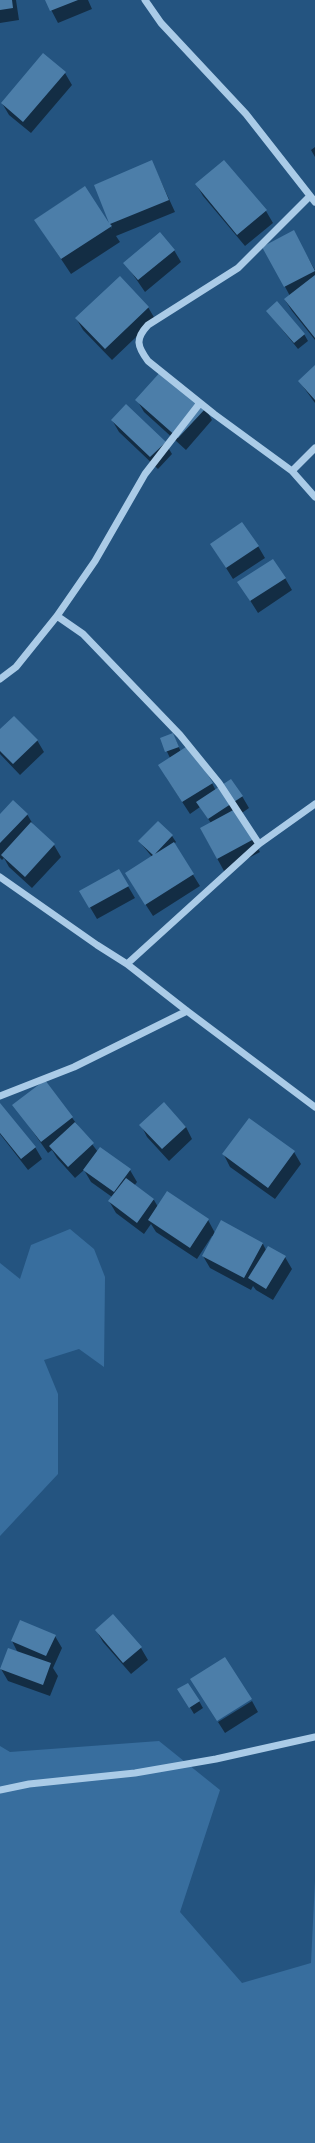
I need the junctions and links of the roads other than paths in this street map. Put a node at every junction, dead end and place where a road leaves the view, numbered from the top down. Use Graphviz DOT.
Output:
graph roads {
  1 [pos="145,0"];
  2 [pos="313,199"];
  3 [pos="200,403"];
  4 [pos="315,448"];
  5 [pos="292,471"];
  6 [pos="315,497"];
  7 [pos="57,616"];
  8 [pos="0,679"];
  9 [pos="315,804"];
  10 [pos="259,844"];
  11 [pos="0,877"];
  12 [pos="128,964"];
  13 [pos="187,1011"];
  14 [pos="0,1096"];
  15 [pos="315,1106"];
  16 [pos="315,1737"];
  17 [pos="0,1790"];
  1 -- 2 [label="street"];
  2 -- 3 [label="street"];
  3 -- 5 [label="street"];
  3 -- 7 [label="street"];
  4 -- 5 [label="street"];
  5 -- 6 [label="street"];
  7 -- 8 [label="street"];
  7 -- 10 [label="street"];
  9 -- 10 [label="street"];
  10 -- 12 [label="street"];
  11 -- 12 [label="street"];
  12 -- 13 [label="street"];
  13 -- 14 [label="street"];
  13 -- 15 [label="street"];
  16 -- 17 [label="street"];
}
